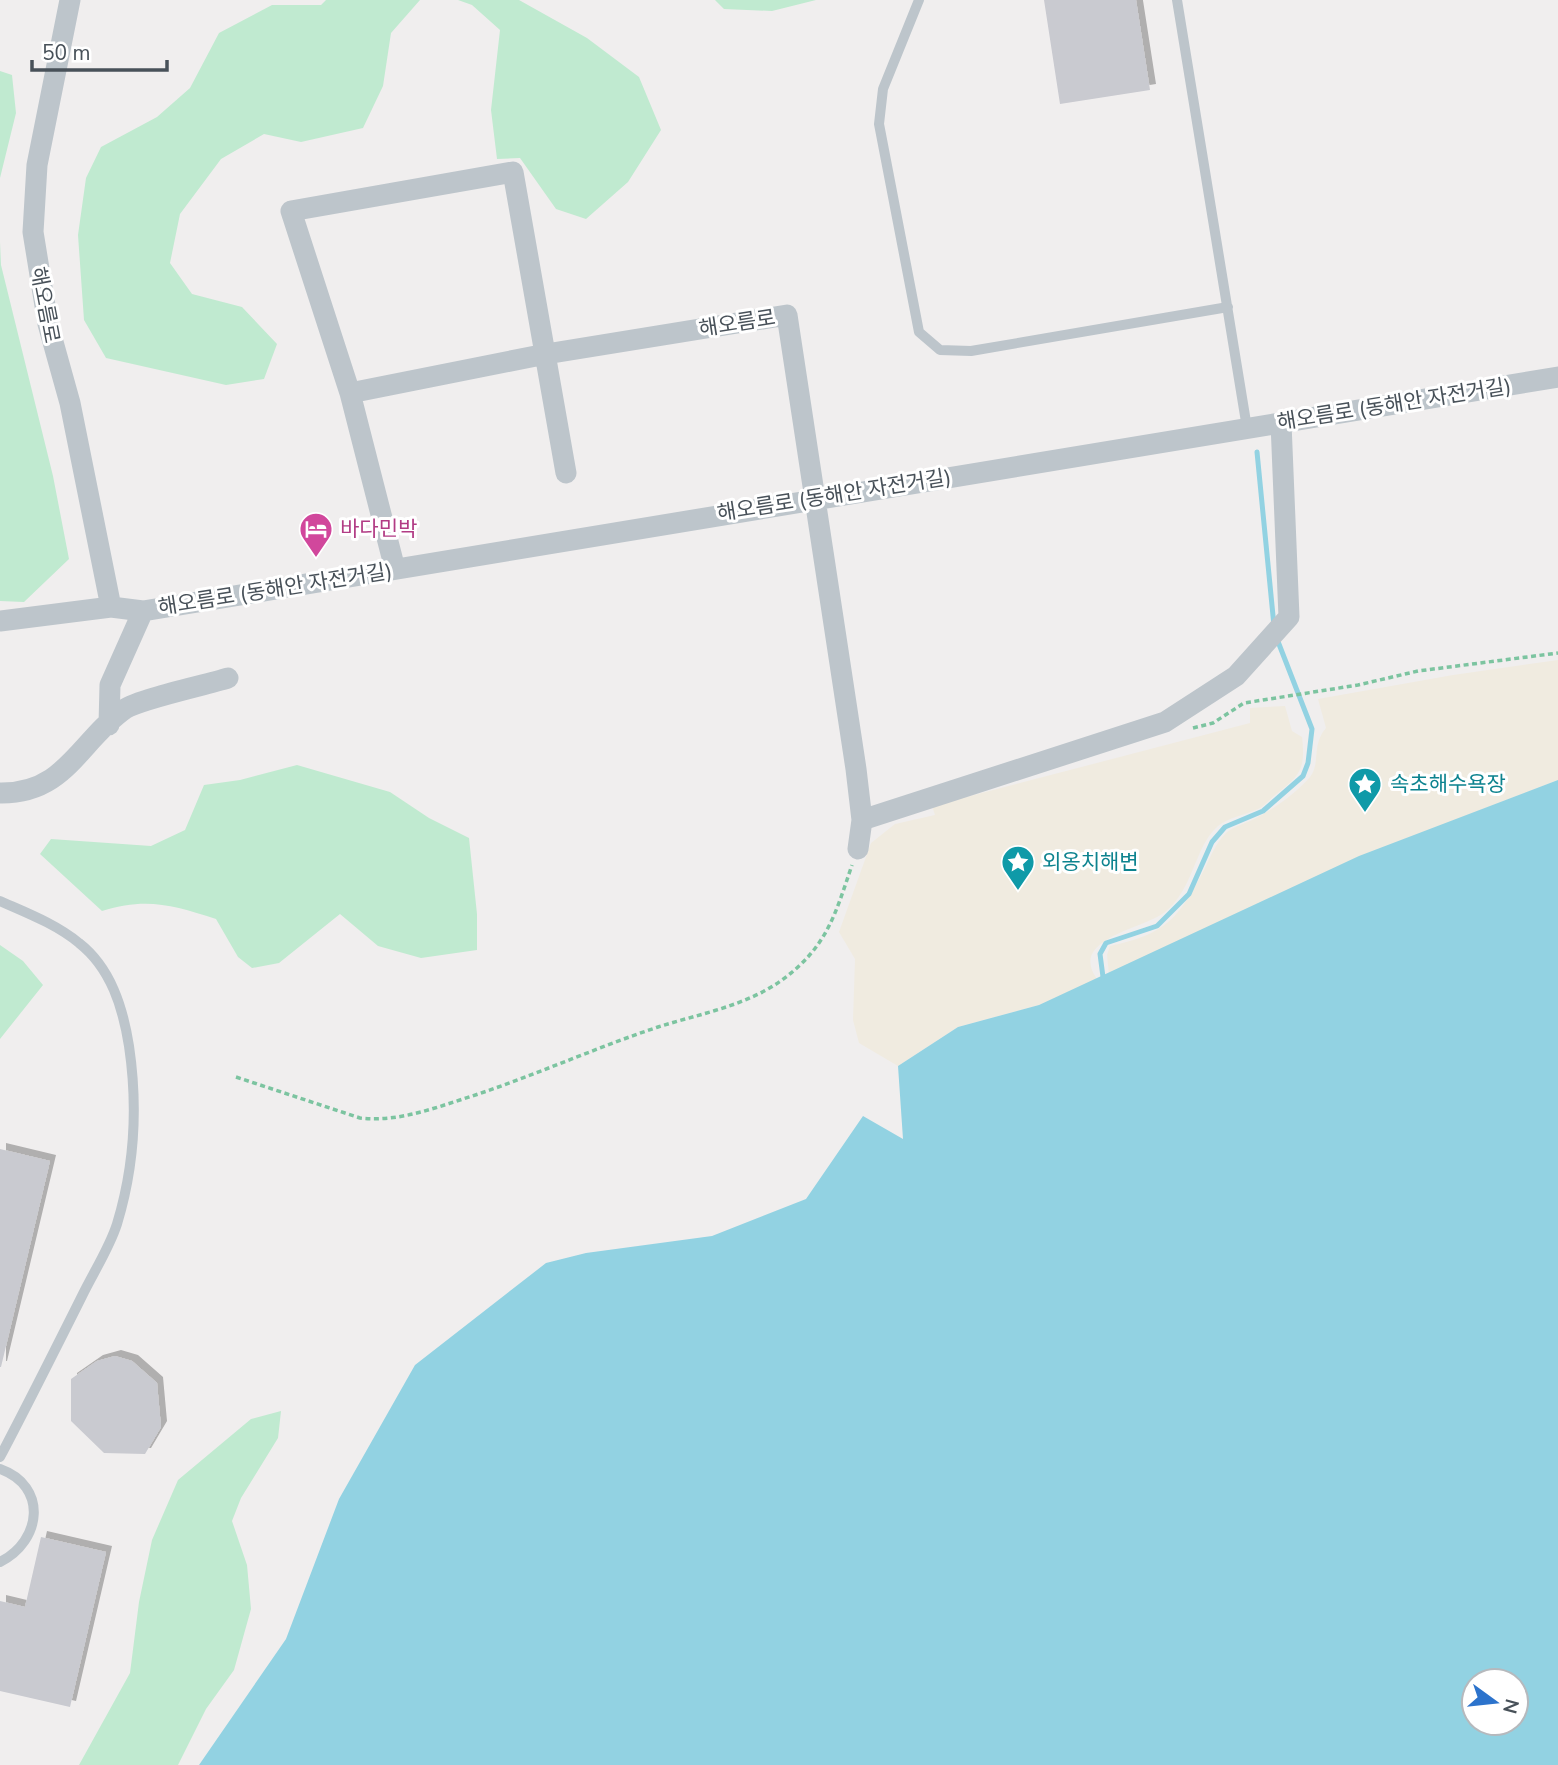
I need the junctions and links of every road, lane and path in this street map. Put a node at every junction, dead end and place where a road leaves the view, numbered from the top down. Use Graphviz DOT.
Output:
graph roads {
  1 [pos="71,0"];
  2 [pos="919,0"];
  3 [pos="1177,0"];
  4 [pos="1228,307"];
  5 [pos="546,354"];
  6 [pos="1558,377"];
  7 [pos="350,393"];
  8 [pos="1281,423"];
  9 [pos="1247,428"];
  10 [pos="566,473"];
  11 [pos="816,497"];
  12 [pos="395,569"];
  13 [pos="111,607"];
  14 [pos="143,611"];
  15 [pos="6,623"];
  16 [pos="1558,653"];
  17 [pos="228,678"];
  18 [pos="1266,699"];
  19 [pos="108,725"];
  20 [pos="0,793"];
  21 [pos="862,820"];
  22 [pos="858,849"];
  23 [pos="0,901"];
  24 [pos="236,1077"];
  25 [pos="0,1457"];
  26 [pos="0,1469"];
  27 [pos="0,1562"];
  1 -- 13 [label="street, 해오름로"];
  2 -- 4 [label="lane"];
  3 -- 4 [label="lane"];
  4 -- 9 [label="lane"];
  5 -- 7 [label="street"];
  5 -- 7 [label="street"];
  5 -- 10 [label="street"];
  5 -- 11 [label="street, 해오름로"];
  6 -- 8 [label="street, 해오름로 (동해안 자전거길)"];
  7 -- 12 [label="street"];
  8 -- 9 [label="street, 해오름로 (동해안 자전거길)"];
  8 -- 21 [label="street"];
  9 -- 11 [label="street, 해오름로 (동해안 자전거길)"];
  11 -- 12 [label="street, 해오름로 (동해안 자전거길)"];
  11 -- 21 [label="street"];
  12 -- 14 [label="street, 해오름로 (동해안 자전거길)"];
  13 -- 14 [label="street, 해오름로 (동해안 자전거길)"];
  13 -- 15 [label="street, 해오름로 (동해안 자전거길)"];
  14 -- 19 [label="street"];
  16 -- 18 [label="path"];
  17 -- 19 [label="street"];
  19 -- 20 [label="street"];
  21 -- 22 [label="street"];
  22 -- 24 [label="path"];
  23 -- 25 [label="lane"];
  26 -- 27 [label="lane"];
}
